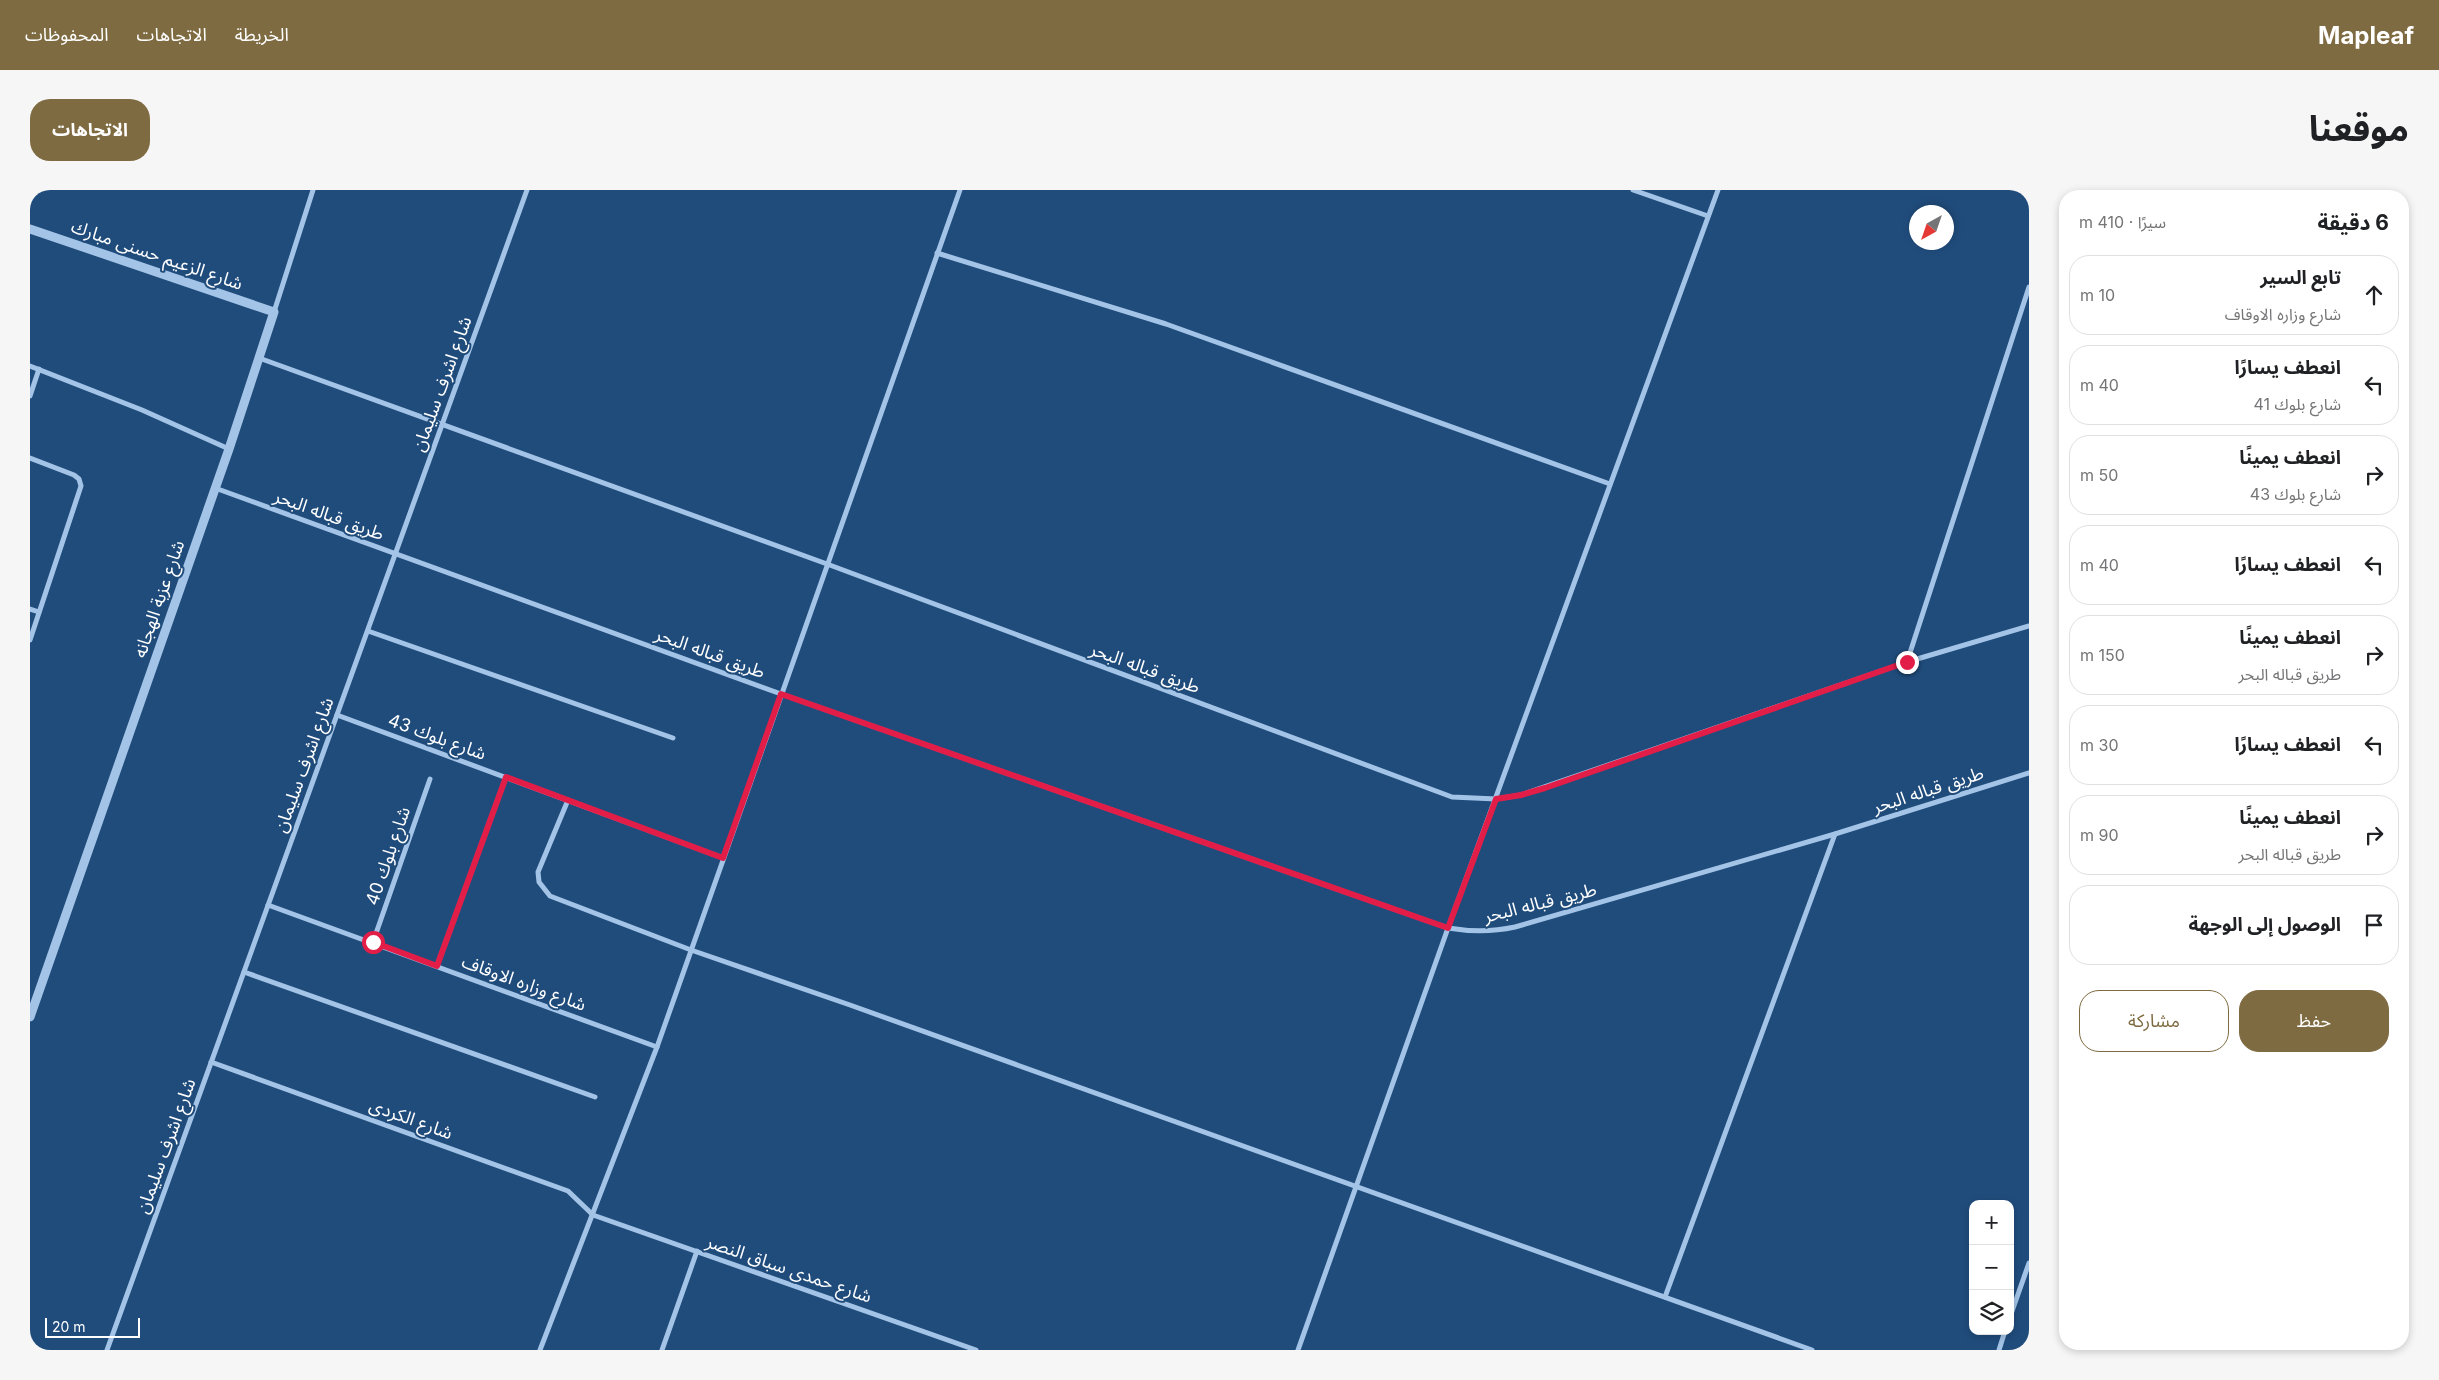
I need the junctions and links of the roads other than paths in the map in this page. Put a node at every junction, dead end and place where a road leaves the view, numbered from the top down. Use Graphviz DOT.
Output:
graph roads {
  1 [pos="313,190"];
  2 [pos="527,190"];
  3 [pos="960,190"];
  4 [pos="1633,190"];
  5 [pos="1718,190"];
  6 [pos="1708,216"];
  7 [pos="30,230"];
  8 [pos="937,253"];
  9 [pos="2029,287"];
  10 [pos="274,312"];
  11 [pos="259,358"];
  12 [pos="30,366"];
  13 [pos="39,369"];
  14 [pos="30,396"];
  15 [pos="442,425"];
  16 [pos="229,449"];
  17 [pos="30,458"];
  18 [pos="1610,484"];
  19 [pos="215,488"];
  20 [pos="395,554"];
  21 [pos="827,564"];
  22 [pos="30,609"];
  23 [pos="40,612"];
  24 [pos="2029,626"];
  25 [pos="368,631"];
  26 [pos="30,640"];
  27 [pos="1907,662"];
  28 [pos="781,694"];
  29 [pos="337,715"];
  30 [pos="673,738"];
  31 [pos="2029,773"];
  32 [pos="506,777"];
  33 [pos="430,779"];
  34 [pos="1496,799"];
  35 [pos="568,800"];
  36 [pos="1835,834"];
  37 [pos="723,858"];
  38 [pos="268,905"];
  39 [pos="1448,928"];
  40 [pos="373,942"];
  41 [pos="690,950"];
  42 [pos="437,966"];
  43 [pos="244,972"];
  44 [pos="30,1017"];
  45 [pos="656,1047"];
  46 [pos="212,1062"];
  47 [pos="595,1097"];
  48 [pos="1357,1186"];
  49 [pos="593,1215"];
  50 [pos="697,1251"];
  51 [pos="2029,1263"];
  52 [pos="1665,1297"];
  53 [pos="2014,1306"];
  54 [pos="2004,1335"];
  55 [pos="107,1350"];
  56 [pos="540,1350"];
  57 [pos="662,1350"];
  58 [pos="976,1350"];
  59 [pos="1298,1350"];
  60 [pos="1812,1350"];
  61 [pos="1998,1350"];
  1 -- 10 [label="street, شارع عزبة الهجانه"];
  2 -- 15 [label="street, شارع اشرف سليمان"];
  3 -- 8 [label="street"];
  4 -- 6 [label="street"];
  5 -- 6 [label="street"];
  6 -- 18 [label="street"];
  7 -- 10 [label="street, شارع الزعيم حسنى مبارك"];
  8 -- 18 [label="street"];
  8 -- 21 [label="street"];
  9 -- 27 [label="street"];
  10 -- 11 [label="street, شارع عزبة الهجانه"];
  11 -- 15 [label="street, طريق قباله البحر"];
  11 -- 16 [label="street, شارع عزبة الهجانه"];
  12 -- 13 [label="street"];
  13 -- 14 [label="street"];
  13 -- 16 [label="street"];
  15 -- 20 [label="street, شارع اشرف سليمان"];
  15 -- 21 [label="street, طريق قباله البحر"];
  16 -- 19 [label="street, شارع عزبة الهجانه"];
  17 -- 23 [label="street"];
  18 -- 34 [label="street"];
  19 -- 20 [label="street, طريق قباله البحر"];
  19 -- 44 [label="street, شارع عزبة الهجانه"];
  20 -- 25 [label="street, شارع اشرف سليمان"];
  20 -- 28 [label="street, طريق قباله البحر"];
  21 -- 28 [label="street"];
  21 -- 34 [label="street, طريق قباله البحر"];
  22 -- 23 [label="street"];
  23 -- 26 [label="street"];
  24 -- 27 [label="street, طريق قباله البحر"];
  25 -- 29 [label="street, شارع اشرف سليمان"];
  25 -- 30 [label="street"];
  27 -- 34 [label="street, طريق قباله البحر"];
  28 -- 37 [label="street"];
  28 -- 39 [label="street, طريق قباله البحر"];
  29 -- 32 [label="street, شارع بلوك 43"];
  29 -- 38 [label="street, شارع اشرف سليمان"];
  31 -- 36 [label="street, طريق قباله البحر"];
  32 -- 35 [label="street, شارع بلوك 43"];
  32 -- 42 [label="street"];
  33 -- 40 [label="street, شارع بلوك 40"];
  34 -- 39 [label="street"];
  35 -- 37 [label="street, شارع بلوك 43"];
  35 -- 41 [label="street"];
  36 -- 39 [label="street, طريق قباله البحر"];
  36 -- 52 [label="street"];
  37 -- 41 [label="street"];
  38 -- 40 [label="street, شارع وزاره الاوقاف"];
  38 -- 43 [label="street, شارع اشرف سليمان"];
  39 -- 48 [label="street"];
  40 -- 42 [label="street, شارع وزاره الاوقاف"];
  41 -- 45 [label="street"];
  41 -- 48 [label="street"];
  42 -- 45 [label="street, شارع وزاره الاوقاف"];
  43 -- 46 [label="street, شارع اشرف سليمان"];
  43 -- 47 [label="street"];
  45 -- 49 [label="street"];
  46 -- 49 [label="street, شارع الكردى"];
  46 -- 55 [label="street, شارع اشرف سليمان"];
  48 -- 52 [label="street"];
  48 -- 59 [label="street"];
  49 -- 50 [label="street, شارع حمدى سباق النصر"];
  49 -- 56 [label="street"];
  50 -- 57 [label="street"];
  50 -- 58 [label="street, شارع حمدى سباق النصر"];
  51 -- 53 [label="street"];
  52 -- 60 [label="street"];
  54 -- 61 [label="street"];
}
